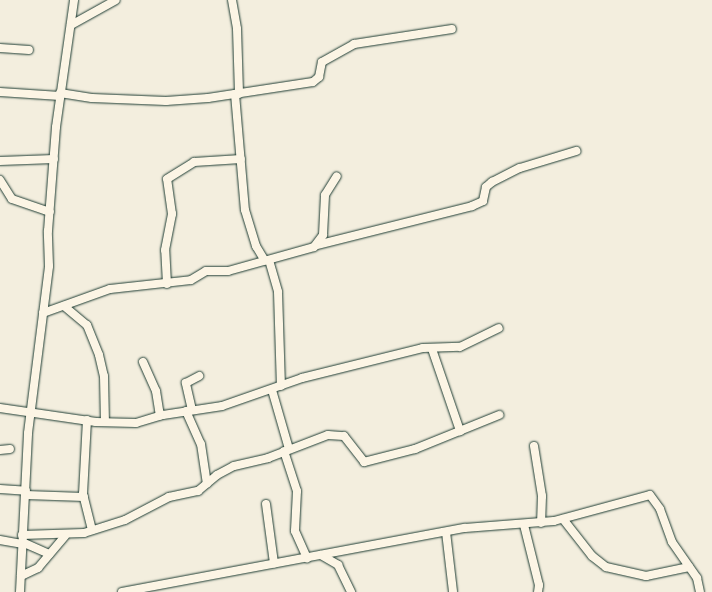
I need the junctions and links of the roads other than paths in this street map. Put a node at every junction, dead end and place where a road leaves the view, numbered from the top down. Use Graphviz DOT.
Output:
graph roads {
  1 [pos="74,0"];
  2 [pos="116,0"];
  3 [pos="232,0"];
  4 [pos="70,25"];
  5 [pos="452,30"];
  6 [pos="0,48"];
  7 [pos="29,50"];
  8 [pos="0,92"];
  9 [pos="60,94"];
  10 [pos="237,94"];
  11 [pos="576,151"];
  12 [pos="54,159"];
  13 [pos="241,159"];
  14 [pos="0,161"];
  15 [pos="337,176"];
  16 [pos="0,180"];
  17 [pos="50,212"];
  18 [pos="317,245"];
  19 [pos="267,261"];
  20 [pos="167,284"];
  21 [pos="64,306"];
  22 [pos="43,313"];
  23 [pos="499,328"];
  24 [pos="432,348"];
  25 [pos="143,362"];
  26 [pos="199,376"];
  27 [pos="281,386"];
  28 [pos="272,390"];
  29 [pos="0,408"];
  30 [pos="31,411"];
  31 [pos="189,411"];
  32 [pos="499,415"];
  33 [pos="160,416"];
  34 [pos="87,420"];
  35 [pos="105,422"];
  36 [pos="460,431"];
  37 [pos="534,446"];
  38 [pos="10,449"];
  39 [pos="0,450"];
  40 [pos="286,450"];
  41 [pos="207,484"];
  42 [pos="0,489"];
  43 [pos="26,493"];
  44 [pos="84,497"];
  45 [pos="266,504"];
  46 [pos="563,518"];
  47 [pos="541,523"];
  48 [pos="524,525"];
  49 [pos="92,530"];
  50 [pos="446,532"];
  51 [pos="66,536"];
  52 [pos="0,540"];
  53 [pos="22,540"];
  54 [pos="49,554"];
  55 [pos="321,555"];
  56 [pos="307,558"];
  57 [pos="274,563"];
  58 [pos="689,567"];
  59 [pos="21,576"];
  60 [pos="20,592"];
  61 [pos="122,592"];
  62 [pos="351,592"];
  63 [pos="453,592"];
  64 [pos="538,592"];
  65 [pos="700,592"];
  1 -- 4 [label="street"];
  2 -- 4 [label="street"];
  3 -- 10 [label="street"];
  4 -- 9 [label="street"];
  5 -- 10 [label="street"];
  6 -- 7 [label="street"];
  8 -- 9 [label="street"];
  9 -- 10 [label="street"];
  9 -- 12 [label="street"];
  10 -- 13 [label="street"];
  11 -- 18 [label="street"];
  12 -- 14 [label="street"];
  12 -- 17 [label="street"];
  13 -- 19 [label="street"];
  13 -- 20 [label="street"];
  15 -- 18 [label="street"];
  16 -- 17 [label="street"];
  17 -- 22 [label="street"];
  18 -- 19 [label="street"];
  19 -- 20 [label="street"];
  19 -- 27 [label="street"];
  20 -- 21 [label="street"];
  21 -- 22 [label="street"];
  21 -- 35 [label="street"];
  22 -- 30 [label="street"];
  23 -- 24 [label="street"];
  24 -- 27 [label="street"];
  24 -- 36 [label="street"];
  25 -- 33 [label="street"];
  26 -- 31 [label="street"];
  27 -- 28 [label="street"];
  28 -- 31 [label="street"];
  28 -- 40 [label="street"];
  29 -- 30 [label="street"];
  30 -- 34 [label="street"];
  30 -- 43 [label="street"];
  31 -- 33 [label="street"];
  31 -- 41 [label="street"];
  32 -- 36 [label="street"];
  33 -- 35 [label="street"];
  34 -- 35 [label="street"];
  34 -- 44 [label="street"];
  36 -- 40 [label="street"];
  37 -- 47 [label="street"];
  38 -- 39 [label="street"];
  40 -- 41 [label="street"];
  40 -- 56 [label="street"];
  41 -- 49 [label="street"];
  42 -- 43 [label="street"];
  43 -- 44 [label="street"];
  43 -- 53 [label="street"];
  44 -- 49 [label="street"];
  45 -- 57 [label="street"];
  46 -- 47 [label="street"];
  46 -- 58 [label="street"];
  46 -- 58 [label="street"];
  47 -- 48 [label="street"];
  48 -- 50 [label="street"];
  48 -- 64 [label="street"];
  49 -- 51 [label="street"];
  50 -- 55 [label="street"];
  50 -- 63 [label="street"];
  51 -- 53 [label="street"];
  51 -- 54 [label="street"];
  52 -- 53 [label="street"];
  53 -- 54 [label="street"];
  53 -- 59 [label="street"];
  54 -- 59 [label="street"];
  55 -- 56 [label="street"];
  55 -- 62 [label="street"];
  56 -- 57 [label="street"];
  57 -- 61 [label="street"];
  58 -- 65 [label="street"];
  59 -- 60 [label="street"];
}
